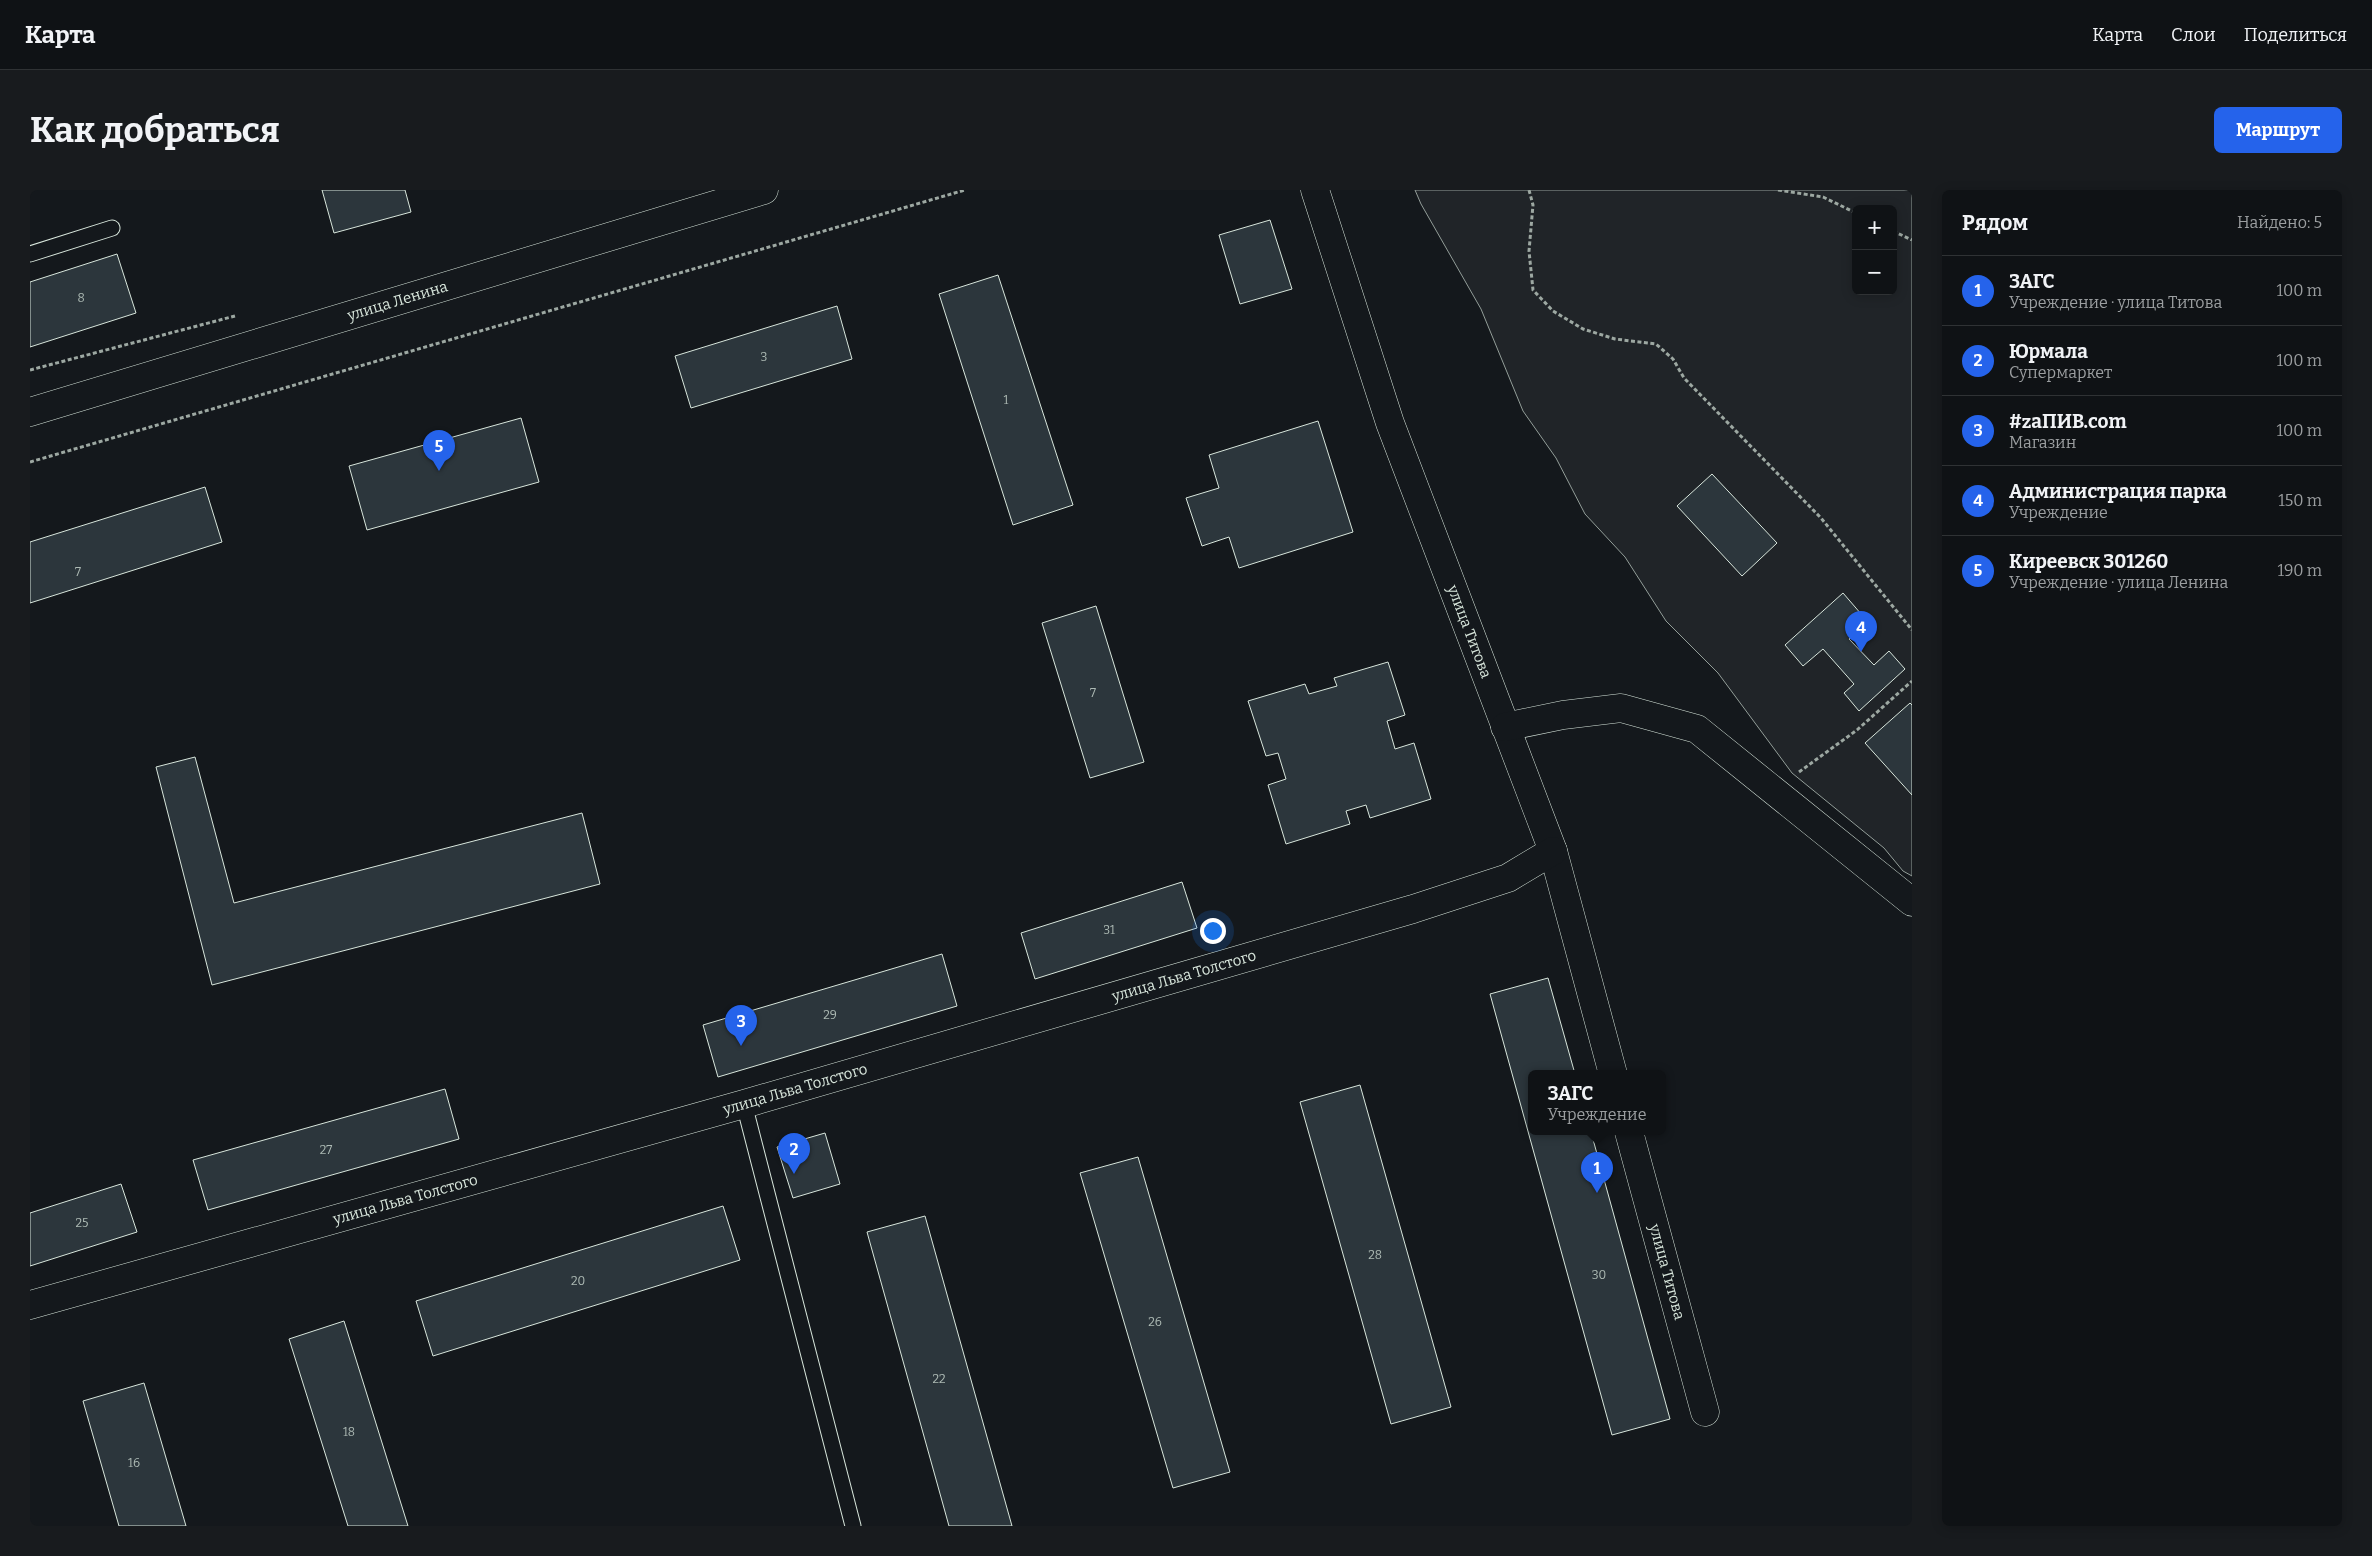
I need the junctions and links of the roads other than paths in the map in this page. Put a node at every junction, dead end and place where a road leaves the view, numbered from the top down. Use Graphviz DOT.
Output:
graph roads {
  1 [pos="764,190"];
  2 [pos="1315,190"];
  3 [pos="112,228"];
  4 [pos="30,254"];
  5 [pos="30,412"];
  6 [pos="1505,726"];
  7 [pos="1553,850"];
  8 [pos="1912,902"];
  9 [pos="1612,1070"];
  10 [pos="744,1104"];
  11 [pos="1630,1135"];
  12 [pos="30,1305"];
  13 [pos="1705,1412"];
  14 [pos="853,1526"];
  1 -- 5 [label="street, улица Ленина"];
  2 -- 6 [label="street, улица Титова"];
  3 -- 4 [label="lane"];
  6 -- 7 [label="street, улица Титова"];
  6 -- 8 [label="street"];
  7 -- 9 [label="street, улица Титова"];
  7 -- 10 [label="street, улица Льва Толстого"];
  10 -- 12 [label="street, улица Льва Толстого"];
  10 -- 14 [label="lane"];
  11 -- 13 [label="street, улица Титова"];
}
